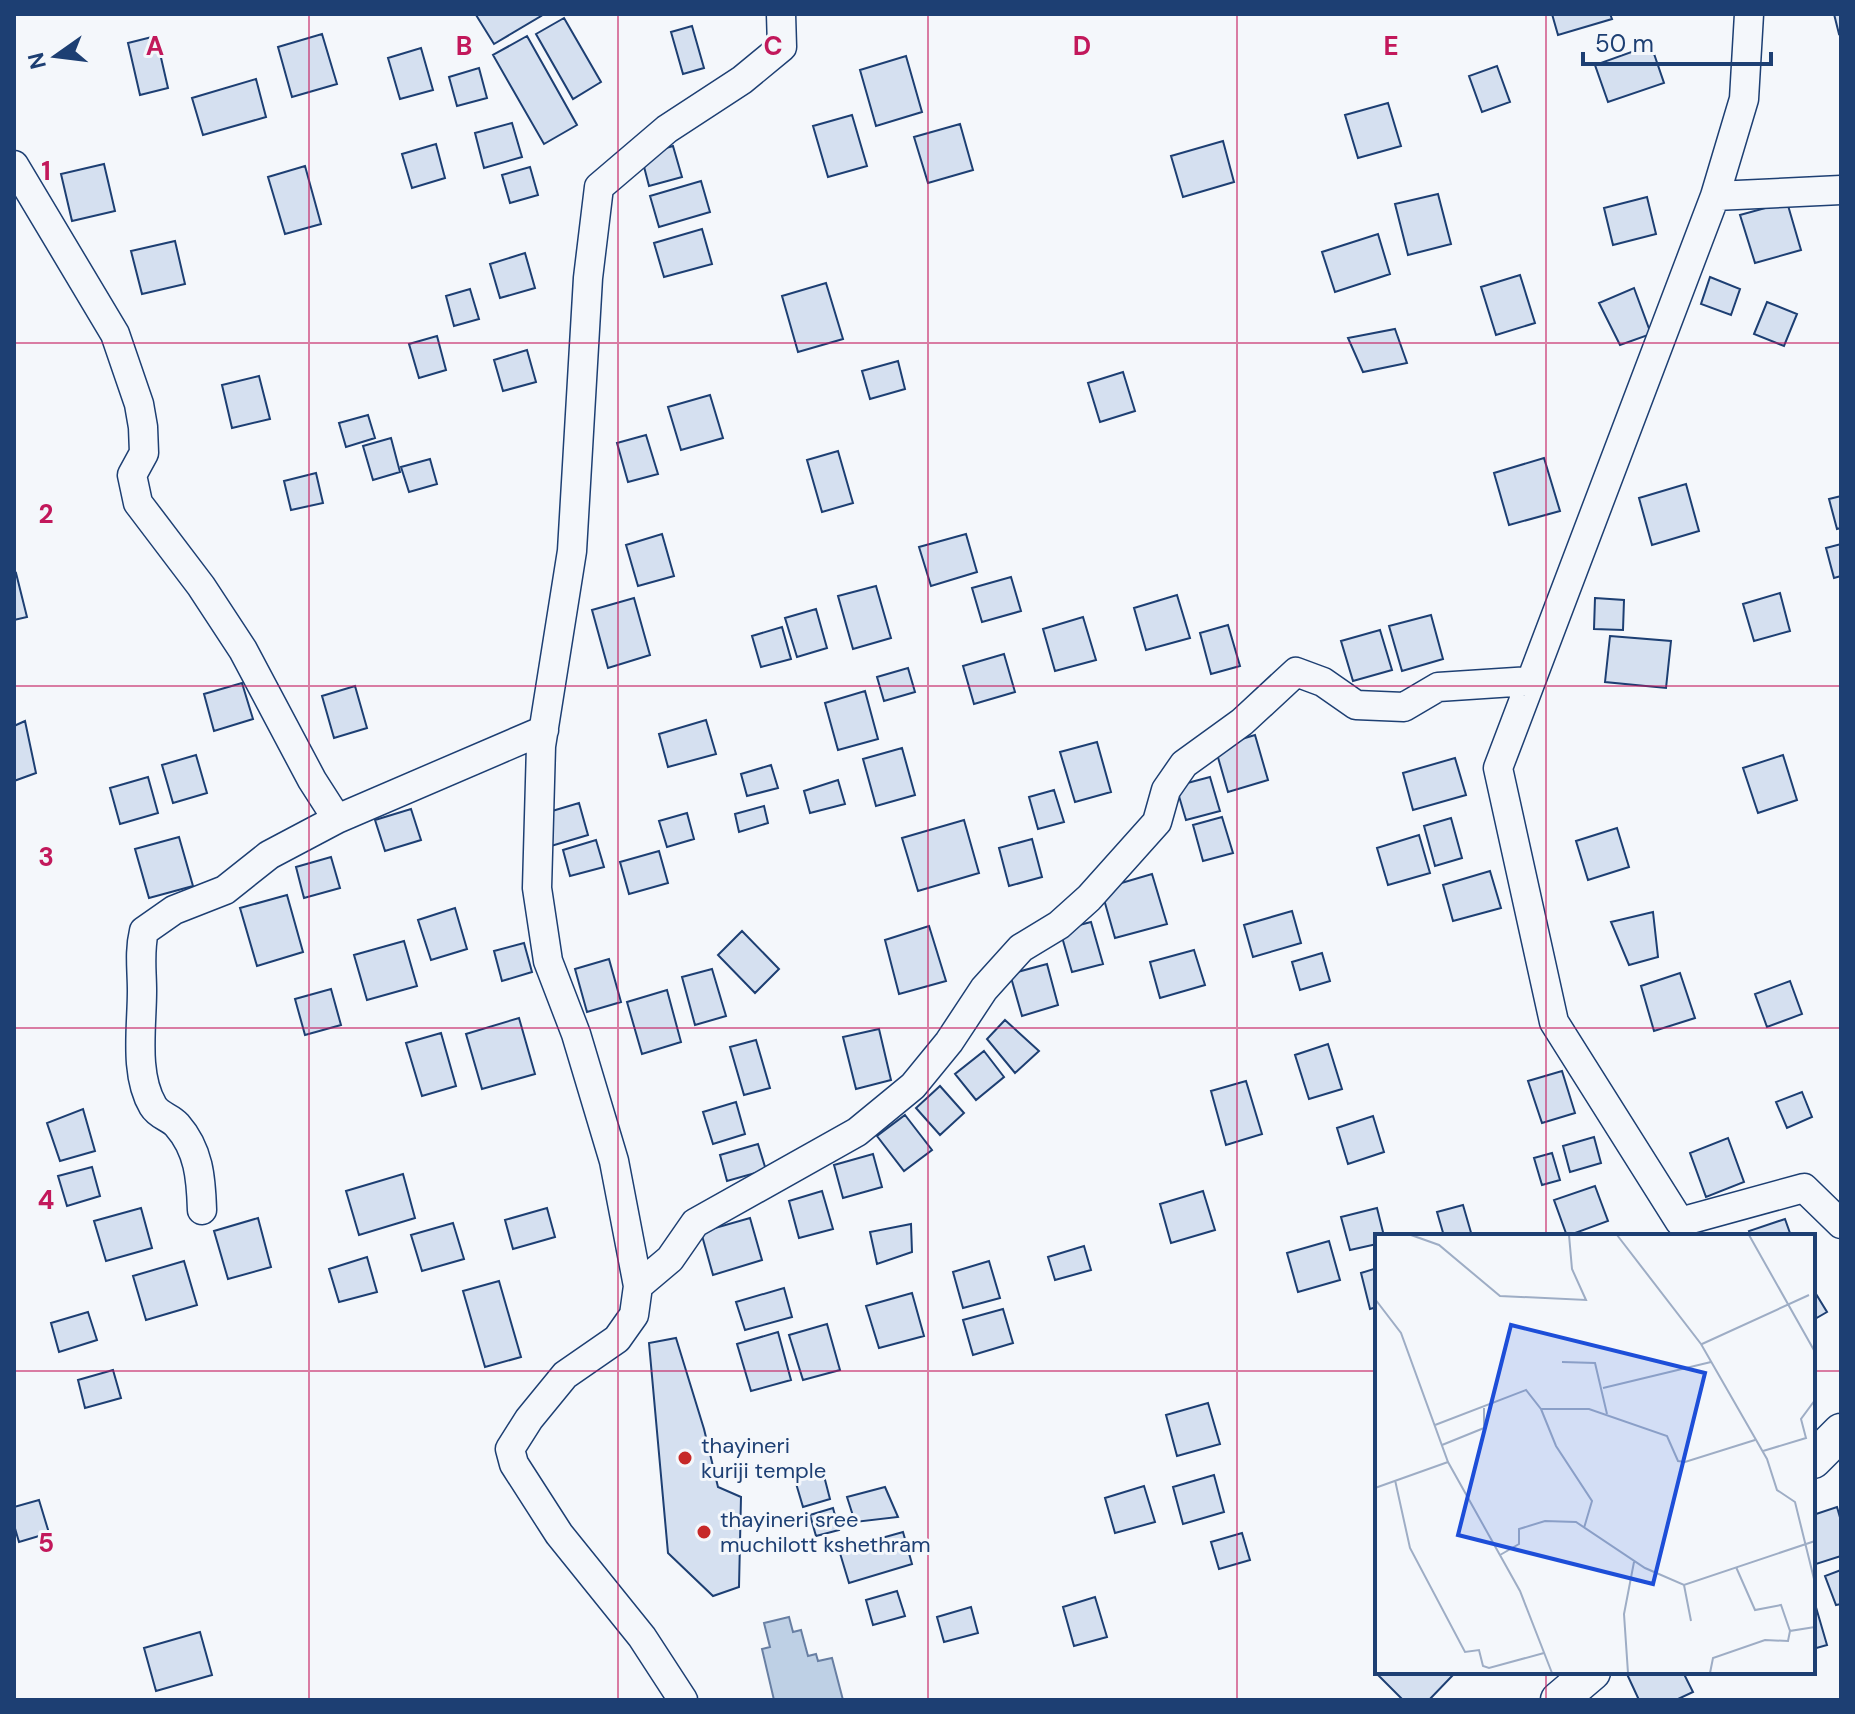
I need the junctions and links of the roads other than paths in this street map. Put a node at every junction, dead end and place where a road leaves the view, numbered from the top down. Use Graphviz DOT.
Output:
graph roads {
  1 [pos="781,14"];
  2 [pos="1749,14"];
  3 [pos="14,165"];
  4 [pos="1841,190"];
  5 [pos="1715,196"];
  6 [pos="1531,681"];
  7 [pos="544,730"];
  8 [pos="337,819"];
  9 [pos="202,1210"];
  10 [pos="1841,1224"];
  11 [pos="638,1286"];
  12 [pos="1841,1432"];
  13 [pos="1815,1458"];
  14 [pos="1590,1674"];
  15 [pos="683,1700"];
  16 [pos="1559,1700"];
  1 -- 7 [label="street"];
  2 -- 5 [label="street"];
  3 -- 8 [label="street"];
  4 -- 5 [label="street"];
  5 -- 6 [label="street"];
  6 -- 10 [label="street"];
  6 -- 11 [label="street"];
  7 -- 8 [label="street"];
  7 -- 11 [label="street"];
  8 -- 9 [label="street"];
  11 -- 15 [label="street"];
  12 -- 13 [label="main road"];
  14 -- 16 [label="main road"];
}
